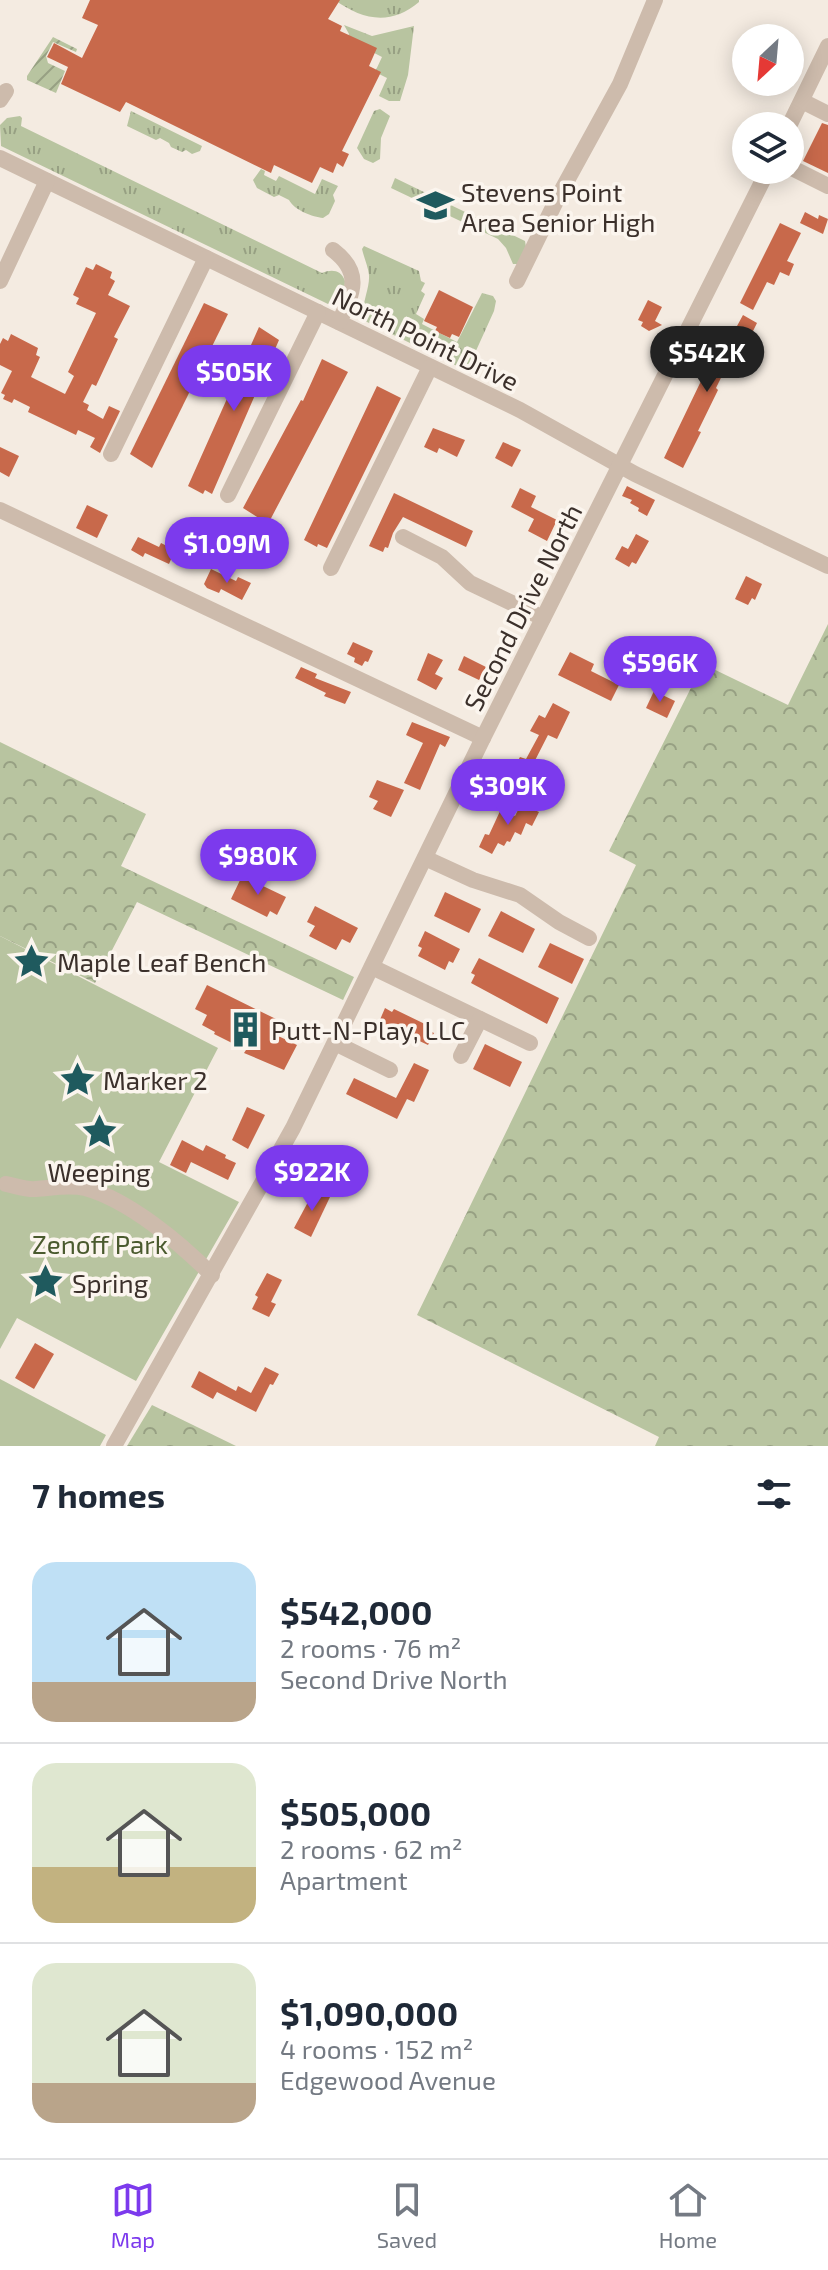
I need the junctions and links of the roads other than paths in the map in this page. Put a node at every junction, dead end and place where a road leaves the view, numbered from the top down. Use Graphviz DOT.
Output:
graph roads {
  1 [pos="655,0"];
  2 [pos="828,46"];
  3 [pos="802,101"];
  4 [pos="796,112"];
  5 [pos="828,114"];
  6 [pos="0,158"];
  7 [pos="804,174"];
  8 [pos="47,181"];
  9 [pos="761,184"];
  10 [pos="828,186"];
  11 [pos="333,250"];
  12 [pos="206,258"];
  13 [pos="0,281"];
  14 [pos="517,281"];
  15 [pos="318,312"];
  16 [pos="339,322"];
  17 [pos="430,367"];
  18 [pos="111,454"];
  19 [pos="620,464"];
  20 [pos="228,495"];
  21 [pos="0,510"];
  22 [pos="403,537"];
  23 [pos="828,566"];
  24 [pos="331,568"];
  25 [pos="543,618"];
  26 [pos="483,738"];
  27 [pos="425,858"];
  28 [pos="589,938"];
  29 [pos="372,967"];
  30 [pos="480,1019"];
  31 [pos="335,1043"];
  32 [pos="530,1043"];
  33 [pos="461,1056"];
  34 [pos="390,1070"];
  35 [pos="6,1184"];
  36 [pos="212,1275"];
  37 [pos="114,1446"];
  1 -- 14 [label="street"];
  2 -- 3 [label="street"];
  3 -- 4 [label="street"];
  3 -- 5 [label="street"];
  6 -- 8 [label="street, North Point Drive"];
  7 -- 10 [label="street"];
  8 -- 12 [label="street, North Point Drive"];
  8 -- 13 [label="street"];
  9 -- 19 [label="street, Second Drive North"];
  11 -- 16 [label="street"];
  12 -- 15 [label="street, North Point Drive"];
  12 -- 18 [label="street"];
  15 -- 16 [label="street, North Point Drive"];
  15 -- 20 [label="street"];
  16 -- 17 [label="street, North Point Drive"];
  17 -- 19 [label="street, North Point Drive"];
  17 -- 24 [label="street"];
  19 -- 23 [label="street, North Point Drive"];
  19 -- 25 [label="street, Second Drive North"];
  21 -- 26 [label="street"];
  22 -- 25 [label="street"];
  25 -- 26 [label="street, Second Drive North"];
  26 -- 27 [label="street, Second Drive North"];
  27 -- 28 [label="street"];
  27 -- 29 [label="street, Second Drive North"];
  29 -- 30 [label="street"];
  29 -- 31 [label="street, Second Drive North"];
  30 -- 32 [label="street"];
  30 -- 33 [label="street"];
  31 -- 34 [label="street"];
  31 -- 36 [label="street, Second Drive North"];
  35 -- 36 [label="street"];
  36 -- 37 [label="street, Second Drive North"];
}
